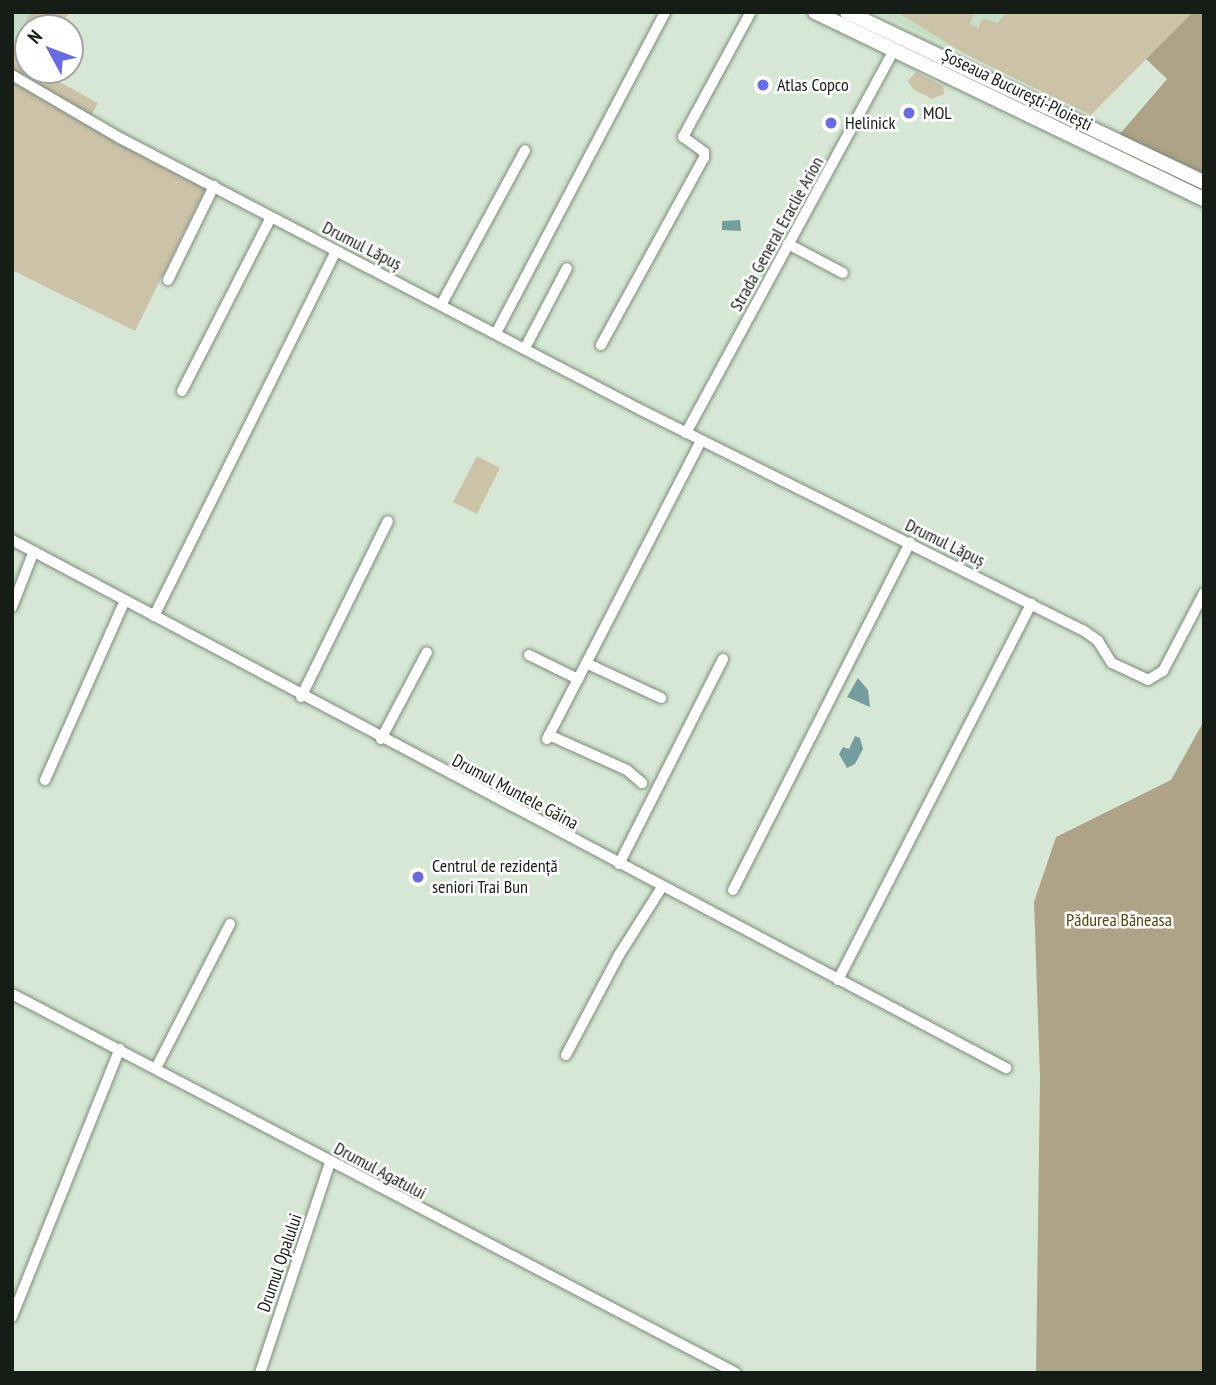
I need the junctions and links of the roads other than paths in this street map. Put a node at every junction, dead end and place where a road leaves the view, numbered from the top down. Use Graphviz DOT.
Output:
graph roads {
  1 [pos="665,12"];
  2 [pos="751,12"];
  3 [pos="815,12"];
  4 [pos="848,12"];
  5 [pos="892,51"];
  6 [pos="13,79"];
  7 [pos="525,150"];
  8 [pos="1204,182"];
  9 [pos="214,186"];
  10 [pos="1204,199"];
  11 [pos="271,217"];
  12 [pos="788,244"];
  13 [pos="336,251"];
  14 [pos="567,268"];
  15 [pos="843,273"];
  16 [pos="167,280"];
  17 [pos="441,304"];
  18 [pos="496,333"];
  19 [pos="601,345"];
  20 [pos="525,348"];
  21 [pos="182,391"];
  22 [pos="686,433"];
  23 [pos="701,440"];
  24 [pos="388,521"];
  25 [pos="12,540"];
  26 [pos="910,543"];
  27 [pos="34,551"];
  28 [pos="1204,593"];
  29 [pos="125,600"];
  30 [pos="1031,604"];
  31 [pos="12,607"];
  32 [pos="154,616"];
  33 [pos="427,652"];
  34 [pos="529,654"];
  35 [pos="723,659"];
  36 [pos="586,663"];
  37 [pos="578,679"];
  38 [pos="301,697"];
  39 [pos="661,698"];
  40 [pos="381,739"];
  41 [pos="45,780"];
  42 [pos="642,783"];
  43 [pos="619,864"];
  44 [pos="662,887"];
  45 [pos="733,890"];
  46 [pos="230,925"];
  47 [pos="838,980"];
  48 [pos="12,993"];
  49 [pos="120,1049"];
  50 [pos="566,1055"];
  51 [pos="156,1068"];
  52 [pos="1006,1068"];
  53 [pos="330,1163"];
  54 [pos="12,1317"];
  55 [pos="260,1373"];
  56 [pos="736,1373"];
  1 -- 18 [label="street"];
  2 -- 19 [label="street"];
  3 -- 5 [label="highway, Șoseaua București-Ploiești"];
  4 -- 8 [label="highway, Șoseaua București-Ploiești"];
  5 -- 10 [label="highway, Șoseaua București-Ploiești"];
  5 -- 12 [label="street, Strada General Eraclie Arion"];
  6 -- 9 [label="street, Drumul Lăpuș"];
  7 -- 17 [label="street"];
  9 -- 11 [label="street, Drumul Lăpuș"];
  9 -- 16 [label="street"];
  11 -- 13 [label="street, Drumul Lăpuș"];
  11 -- 21 [label="street"];
  12 -- 15 [label="street"];
  12 -- 22 [label="street, Strada General Eraclie Arion"];
  13 -- 17 [label="street, Drumul Lăpuș"];
  13 -- 32 [label="street"];
  14 -- 20 [label="street"];
  17 -- 18 [label="street, Drumul Lăpuș"];
  18 -- 20 [label="street, Drumul Lăpuș"];
  20 -- 22 [label="street, Drumul Lăpuș"];
  22 -- 23 [label="street, Drumul Lăpuș"];
  23 -- 26 [label="street, Drumul Lăpuș"];
  23 -- 36 [label="street"];
  24 -- 38 [label="street"];
  25 -- 27 [label="street, Drumul Muntele Găina"];
  26 -- 30 [label="street, Drumul Lăpuș"];
  26 -- 45 [label="street"];
  27 -- 29 [label="street, Drumul Muntele Găina"];
  27 -- 31 [label="street"];
  28 -- 30 [label="street, Drumul Lăpuș"];
  29 -- 32 [label="street, Drumul Muntele Găina"];
  29 -- 41 [label="street"];
  30 -- 47 [label="street"];
  32 -- 38 [label="street, Drumul Muntele Găina"];
  33 -- 40 [label="street"];
  34 -- 37 [label="street"];
  35 -- 43 [label="street"];
  36 -- 37 [label="street"];
  36 -- 39 [label="street"];
  37 -- 42 [label="street"];
  38 -- 40 [label="street, Drumul Muntele Găina"];
  40 -- 43 [label="street, Drumul Muntele Găina"];
  43 -- 44 [label="street, Drumul Muntele Găina"];
  44 -- 47 [label="street, Drumul Muntele Găina"];
  44 -- 50 [label="street"];
  46 -- 51 [label="street"];
  47 -- 52 [label="street, Drumul Muntele Găina"];
  48 -- 49 [label="street, Drumul Agatului"];
  49 -- 51 [label="street, Drumul Agatului"];
  49 -- 54 [label="street"];
  51 -- 53 [label="street, Drumul Agatului"];
  53 -- 55 [label="street, Drumul Opalului"];
  53 -- 56 [label="street, Drumul Agatului"];
}
